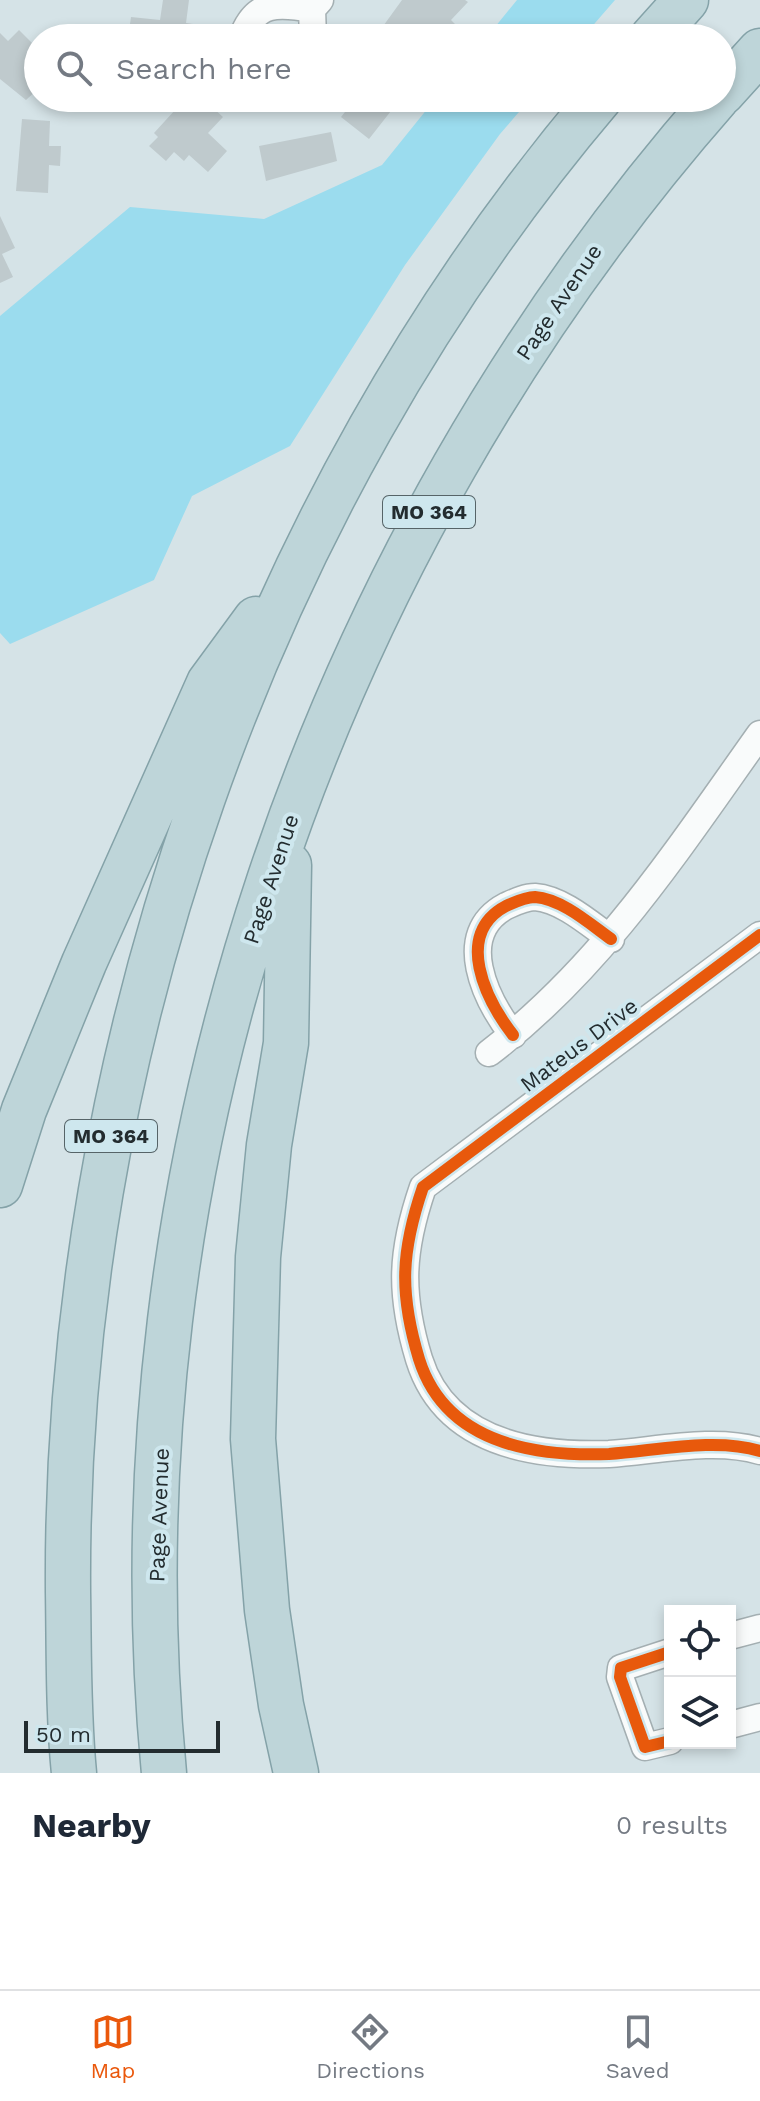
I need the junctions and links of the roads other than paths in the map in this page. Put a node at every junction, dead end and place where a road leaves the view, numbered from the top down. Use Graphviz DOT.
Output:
graph roads {
  1 [pos="686,0"];
  2 [pos="316,4"];
  3 [pos="249,24"];
  4 [pos="314,24"];
  5 [pos="665,24"];
  6 [pos="760,51"];
  7 [pos="736,78"];
  8 [pos="589,112"];
  9 [pos="705,112"];
  10 [pos="317,532"];
  11 [pos="760,734"];
  12 [pos="289,818"];
  13 [pos="760,935"];
  14 [pos="611,939"];
  15 [pos="513,1035"];
  16 [pos="489,1053"];
  17 [pos="0,1185"];
  18 [pos="760,1451"];
  19 [pos="760,1628"];
  20 [pos="736,1634"];
  21 [pos="664,1654"];
  22 [pos="760,1717"];
  23 [pos="736,1723"];
  24 [pos="664,1742"];
  25 [pos="74,1773"];
  26 [pos="164,1773"];
  27 [pos="296,1773"];
  1 -- 5 [label="highway"];
  2 -- 3 [label="street"];
  2 -- 4 [label="street"];
  6 -- 7 [label="highway"];
  8 -- 10 [label="highway, MO 364"];
  9 -- 12 [label="highway, Page Avenue / MO 364"];
  10 -- 17 [label="highway"];
  10 -- 25 [label="highway, MO 364"];
  11 -- 14 [label="street"];
  12 -- 26 [label="highway, Page Avenue / MO 364"];
  12 -- 27 [label="highway"];
  13 -- 18 [label="street, Mateus Drive"];
  14 -- 15 [label="street"];
  14 -- 15 [label="street"];
  15 -- 16 [label="street"];
  19 -- 20 [label="street"];
  21 -- 24 [label="street"];
  22 -- 23 [label="street"];
}
